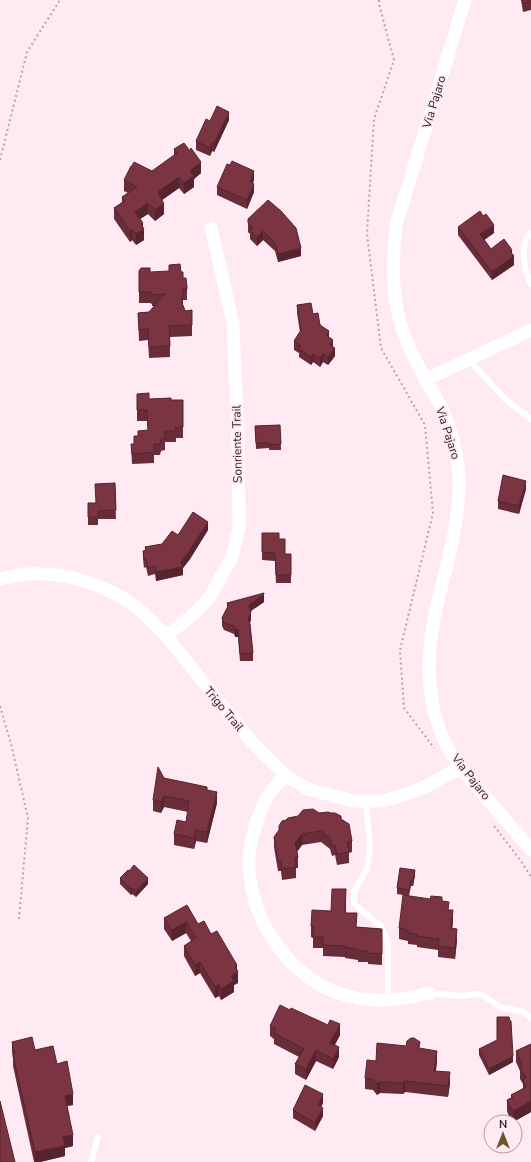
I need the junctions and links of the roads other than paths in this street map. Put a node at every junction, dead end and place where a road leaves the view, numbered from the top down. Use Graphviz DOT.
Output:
graph roads {
  1 [pos="465,0"];
  2 [pos="210,228"];
  3 [pos="531,233"];
  4 [pos="531,284"];
  5 [pos="531,330"];
  6 [pos="469,360"];
  7 [pos="426,380"];
  8 [pos="531,419"];
  9 [pos="0,579"];
  10 [pos="166,636"];
  11 [pos="462,769"];
  12 [pos="286,776"];
  13 [pos="366,801"];
  14 [pos="531,850"];
  15 [pos="430,993"];
  16 [pos="388,1000"];
  17 [pos="531,1018"];
  18 [pos="98,1137"];
  19 [pos="91,1162"];
  1 -- 7 [label="street, Via Pajaro"];
  2 -- 10 [label="street, Sonriente Trail"];
  3 -- 4 [label="lane"];
  5 -- 6 [label="street"];
  6 -- 7 [label="street"];
  6 -- 8 [label="lane"];
  7 -- 11 [label="street, Via Pajaro"];
  9 -- 10 [label="street, Trigo Trail"];
  10 -- 12 [label="street, Trigo Trail"];
  11 -- 13 [label="street, Trigo Trail"];
  11 -- 14 [label="street, Via Pajaro"];
  12 -- 13 [label="street, Trigo Trail"];
  12 -- 16 [label="street"];
  13 -- 16 [label="lane"];
  15 -- 16 [label="street"];
  15 -- 17 [label="lane"];
  18 -- 19 [label="lane"];
}
